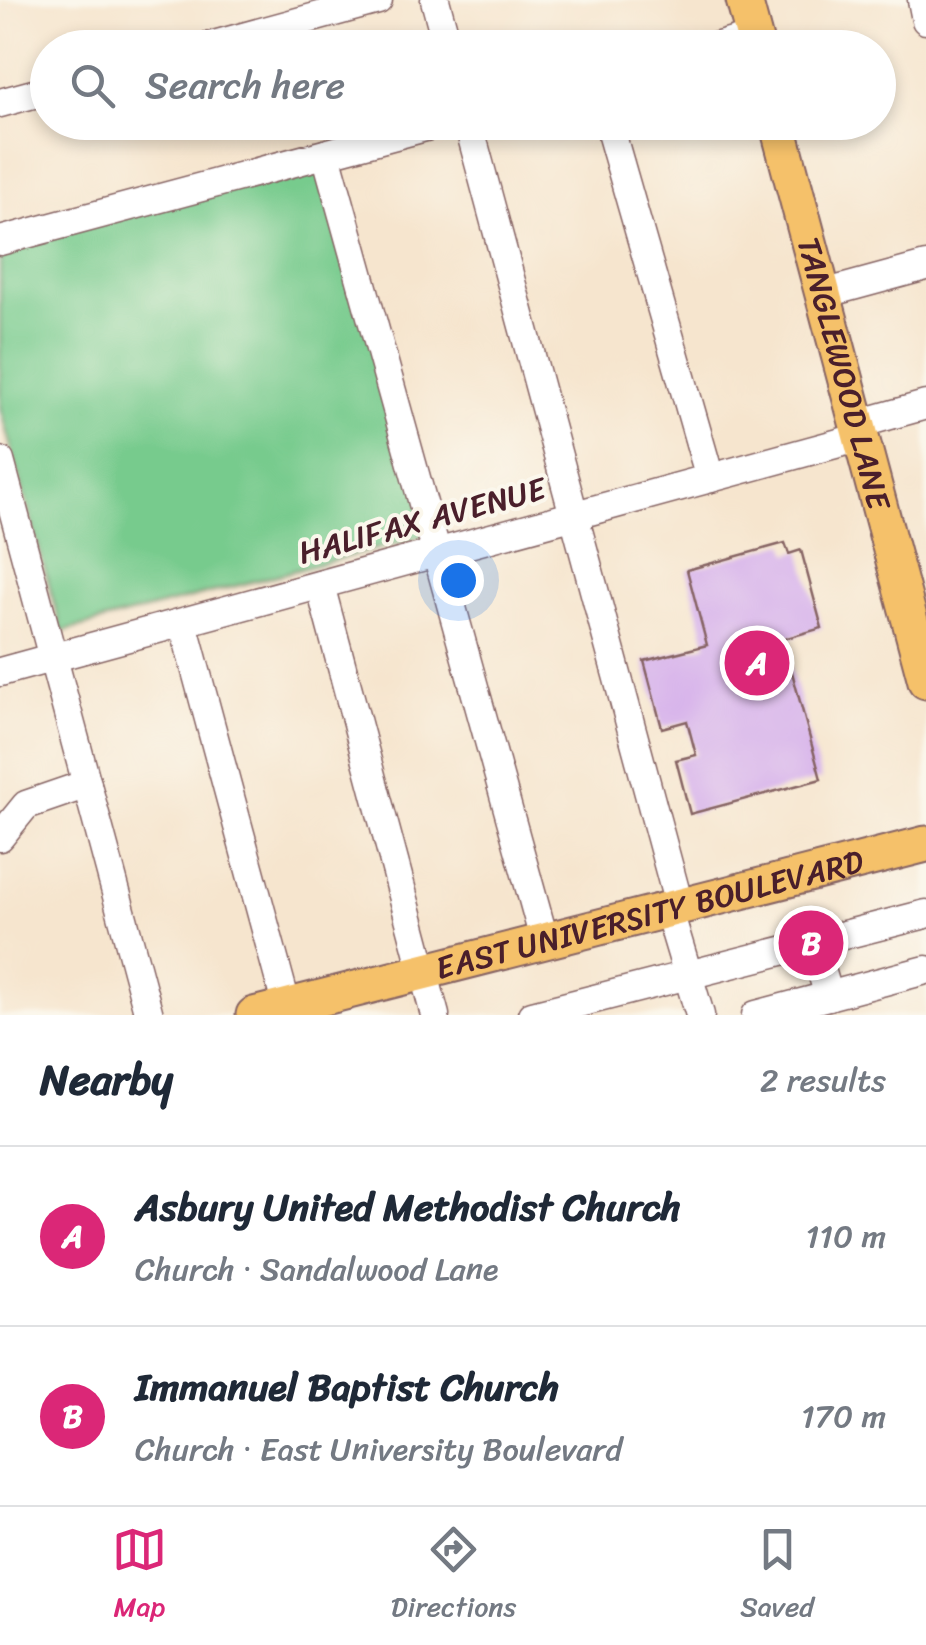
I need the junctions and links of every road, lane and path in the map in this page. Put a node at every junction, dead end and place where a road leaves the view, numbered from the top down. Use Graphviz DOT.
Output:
graph roads {
  1 [pos="378,0"];
  2 [pos="435,0"];
  3 [pos="744,0"];
  4 [pos="922,0"];
  5 [pos="926,20"];
  6 [pos="269,30"];
  7 [pos="443,30"];
  8 [pos="752,30"];
  9 [pos="30,95"];
  10 [pos="0,103"];
  11 [pos="378,140"];
  12 [pos="473,140"];
  13 [pos="613,140"];
  14 [pos="782,140"];
  15 [pos="326,154"];
  16 [pos="0,241"];
  17 [pos="926,266"];
  18 [pos="823,294"];
  19 [pos="926,405"];
  20 [pos="860,430"];
  21 [pos="0,460"];
  22 [pos="710,478"];
  23 [pos="574,516"];
  24 [pos="8,526"];
  25 [pos="438,553"];
  26 [pos="320,585"];
  27 [pos="183,623"];
  28 [pos="53,659"];
  29 [pos="0,672"];
  30 [pos="926,681"];
  31 [pos="87,784"];
  32 [pos="0,837"];
  33 [pos="926,844"];
  34 [pos="674,906"];
  35 [pos="926,914"];
  36 [pos="544,939"];
  37 [pos="813,943"];
  38 [pos="424,970"];
  39 [pos="926,970"];
  40 [pos="689,975"];
  41 [pos="828,996"];
  42 [pos="276,1012"];
  43 [pos="149,1015"];
  44 [pos="435,1015"];
  45 [pos="532,1015"];
  46 [pos="700,1015"];
  47 [pos="756,1015"];
  1 -- 6 [label="street"];
  2 -- 7 [label="street"];
  3 -- 8 [label="main road"];
  4 -- 5 [label="street"];
  9 -- 10 [label="street"];
  11 -- 15 [label="street"];
  12 -- 23 [label="street"];
  13 -- 22 [label="street"];
  14 -- 18 [label="main road, TANGLEWOOD LANE"];
  15 -- 16 [label="street"];
  15 -- 25 [label="street"];
  17 -- 18 [label="street"];
  18 -- 20 [label="main road, TANGLEWOOD LANE"];
  19 -- 20 [label="street, HALIFAX AVENUE"];
  20 -- 22 [label="street, HALIFAX AVENUE"];
  20 -- 30 [label="main road, TANGLEWOOD LANE"];
  21 -- 24 [label="street"];
  22 -- 23 [label="street, HALIFAX AVENUE"];
  23 -- 25 [label="street, HALIFAX AVENUE"];
  23 -- 34 [label="street"];
  24 -- 28 [label="street"];
  25 -- 26 [label="street, HALIFAX AVENUE"];
  25 -- 36 [label="street"];
  26 -- 27 [label="street, HALIFAX AVENUE"];
  26 -- 38 [label="street"];
  27 -- 28 [label="street, HALIFAX AVENUE"];
  27 -- 42 [label="street"];
  28 -- 29 [label="street, HALIFAX AVENUE"];
  28 -- 31 [label="street"];
  31 -- 32 [label="street"];
  31 -- 43 [label="street"];
  33 -- 34 [label="main road, EAST UNIVERSITY BOULEVARD"];
  34 -- 36 [label="main road, EAST UNIVERSITY BOULEVARD"];
  34 -- 40 [label="street"];
  35 -- 37 [label="street"];
  36 -- 38 [label="main road, EAST UNIVERSITY BOULEVARD"];
  37 -- 40 [label="street"];
  37 -- 41 [label="street"];
  38 -- 42 [label="main road, EAST UNIVERSITY BOULEVARD"];
  38 -- 44 [label="street"];
  39 -- 41 [label="street"];
  40 -- 45 [label="street"];
  40 -- 46 [label="street"];
  41 -- 47 [label="street"];
}
